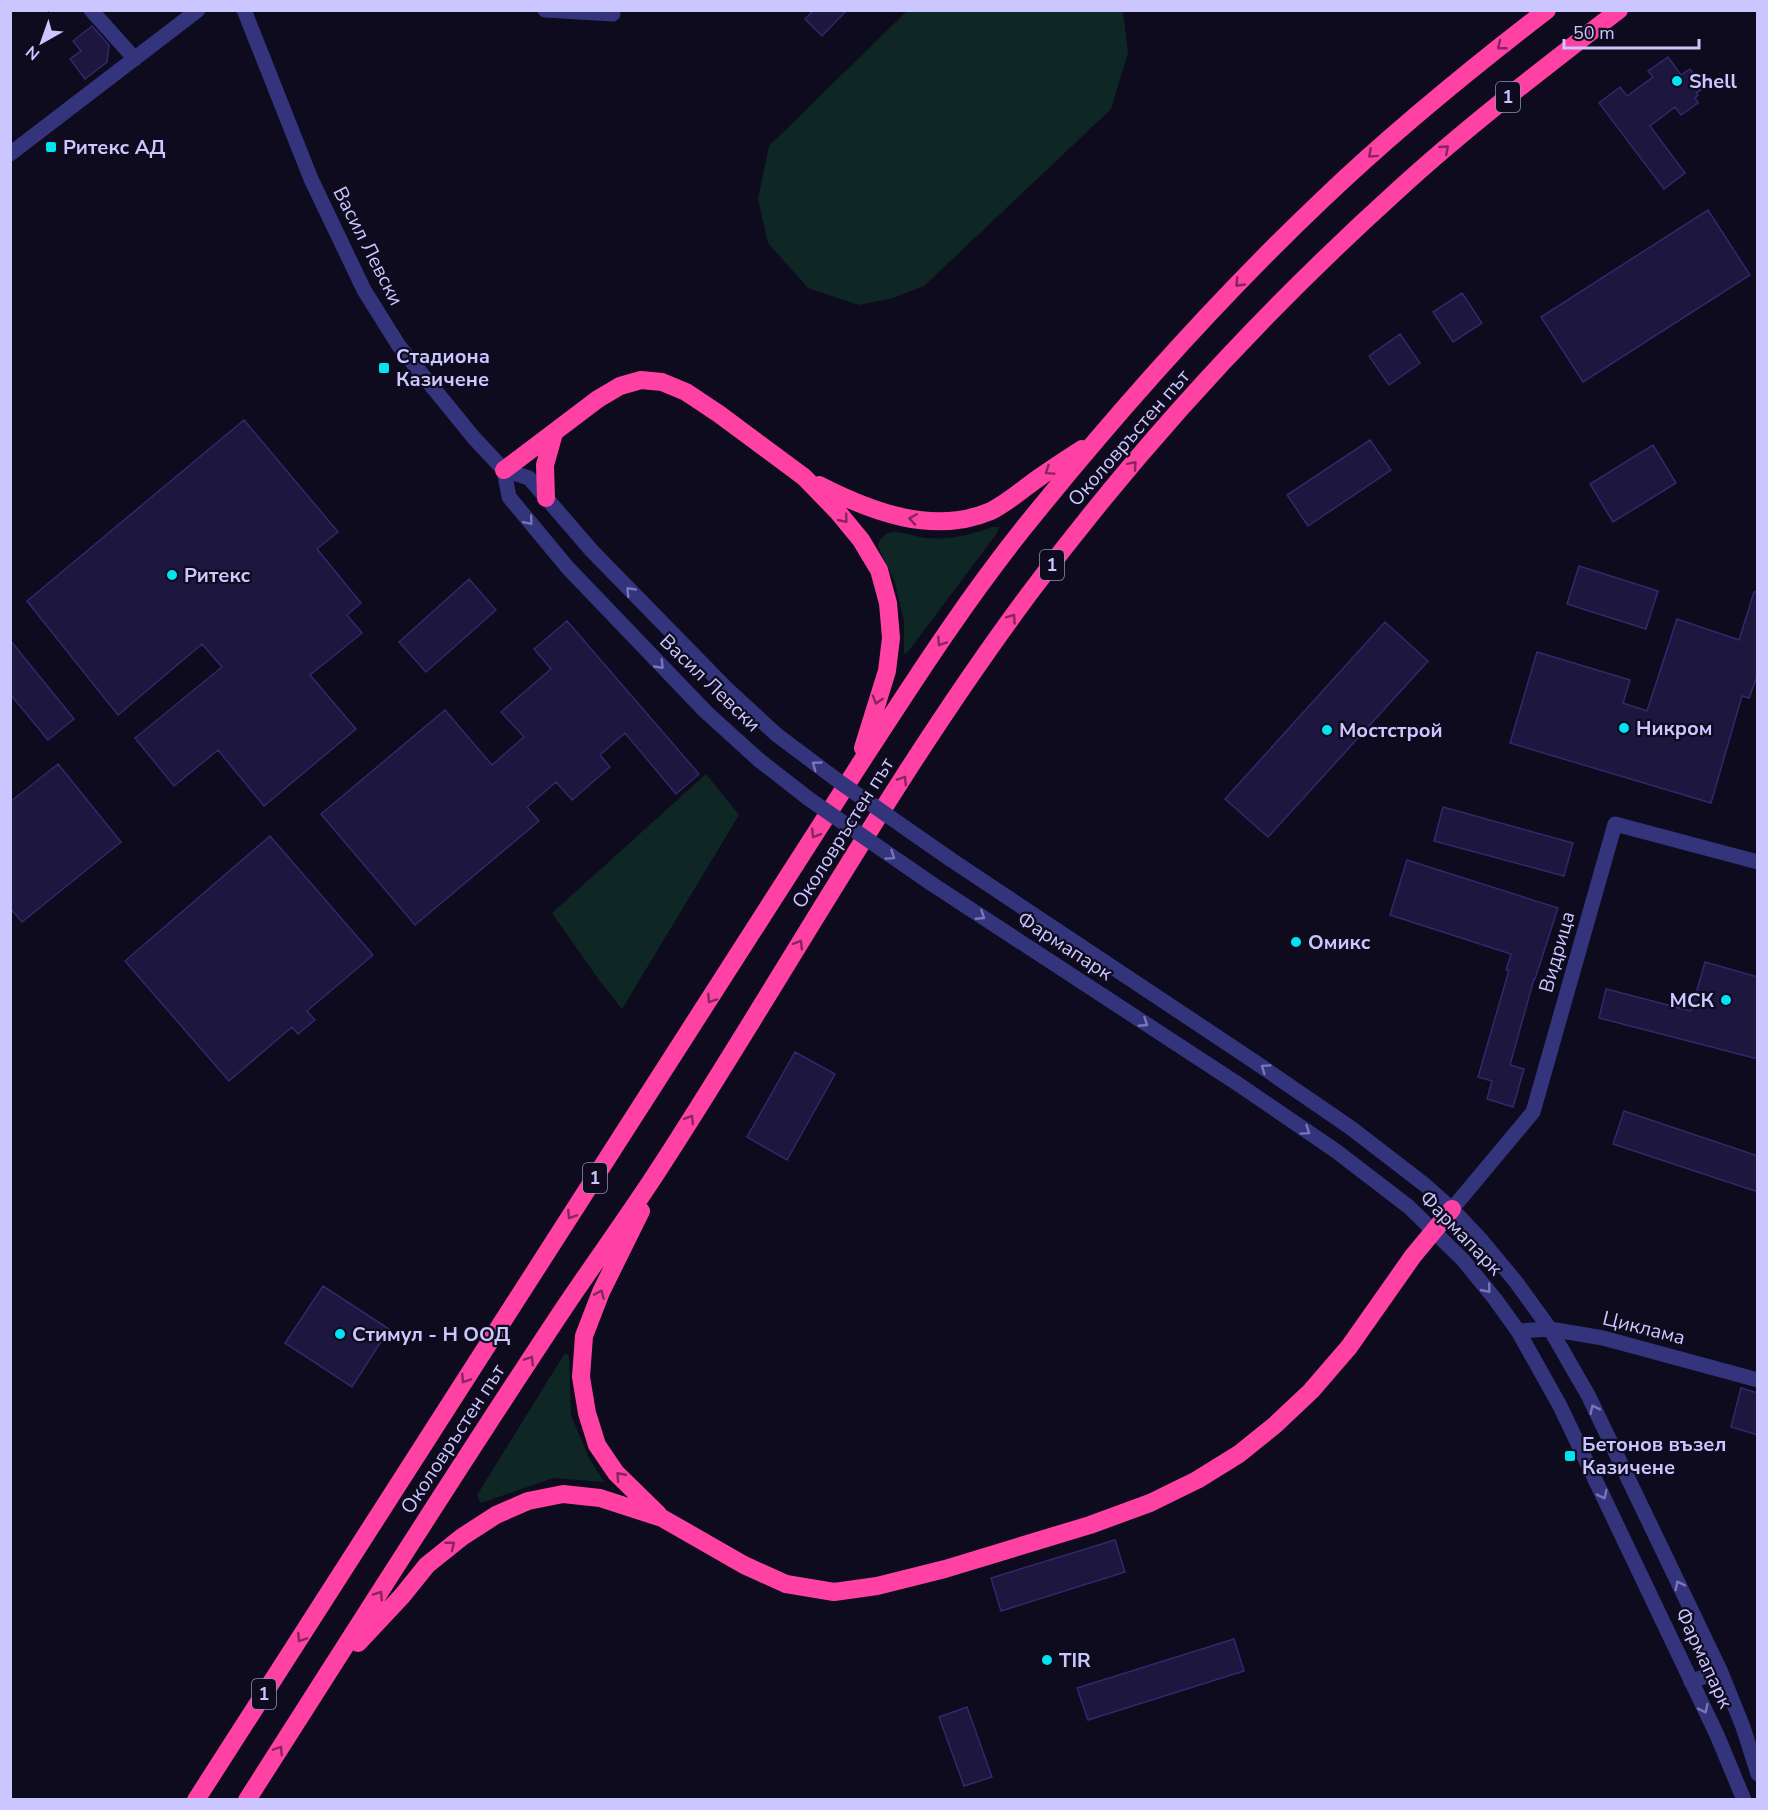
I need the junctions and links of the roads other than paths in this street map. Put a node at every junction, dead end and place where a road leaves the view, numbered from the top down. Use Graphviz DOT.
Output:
graph roads {
  1 [pos="91,10"];
  2 [pos="244,10"];
  3 [pos="545,10"];
  4 [pos="1547,10"];
  5 [pos="1619,10"];
  6 [pos="191,13"];
  7 [pos="612,14"];
  8 [pos="135,59"];
  9 [pos="10,154"];
  10 [pos="554,433"];
  11 [pos="1098,438"];
  12 [pos="504,470"];
  13 [pos="804,477"];
  14 [pos="546,498"];
  15 [pos="858,767"];
  16 [pos="950,859"];
  17 [pos="1758,862"];
  18 [pos="932,884"];
  19 [pos="659,1169"];
  20 [pos="1452,1209"];
  21 [pos="1434,1230"];
  22 [pos="1550,1329"];
  23 [pos="1518,1331"];
  24 [pos="1758,1380"];
  25 [pos="662,1518"];
  26 [pos="1720,1670"];
  27 [pos="325,1679"];
  28 [pos="1691,1682"];
  29 [pos="1758,1774"];
  30 [pos="196,1800"];
  31 [pos="247,1800"];
  32 [pos="1744,1800"];
  1 -- 8 [label="street"];
  2 -- 12 [label="street, Васил Левски"];
  3 -- 7 [label="street"];
  4 -- 11 [label="highway, Околовръстен път / 1, one-way"];
  19 -- 5 [label="highway, Околовръстен път / 1, one-way"];
  6 -- 8 [label="street"];
  8 -- 9 [label="street"];
  10 -- 12 [label="highway"];
  10 -- 13 [label="highway"];
  10 -- 14 [label="highway"];
  11 -- 13 [label="highway, one-way"];
  11 -- 15 [label="highway, Околовръстен път / 1, one-way"];
  12 -- 14 [label="street, Васил Левски"];
  12 -- 18 [label="street, Васил Левски, one-way, bridge"];
  13 -- 15 [label="highway, one-way"];
  16 -- 14 [label="street, Васил Левски, one-way, bridge"];
  15 -- 30 [label="highway, Околовръстен път / 1, one-way"];
  20 -- 16 [label="street, Фармапарк, one-way"];
  17 -- 20 [label="street, Видрица"];
  18 -- 21 [label="street, Фармапарк, one-way"];
  25 -- 19 [label="highway, one-way"];
  27 -- 19 [label="highway, Околовръстен път / 1, one-way"];
  20 -- 21 [label="highway"];
  20 -- 22 [label="street, Фармапарк"];
  21 -- 23 [label="street, Фармапарк, one-way"];
  21 -- 25 [label="highway"];
  22 -- 23 [label="street, Циклама"];
  22 -- 24 [label="street, Циклама"];
  26 -- 22 [label="street, Фармапарк, one-way"];
  23 -- 28 [label="street, Фармапарк, one-way"];
  27 -- 25 [label="highway, one-way"];
  26 -- 28 [label="street"];
  26 -- 29 [label="street, Фармапарк"];
  31 -- 27 [label="highway, Околовръстен път / 1, one-way"];
  28 -- 32 [label="street, Фармапарк, one-way"];
}
